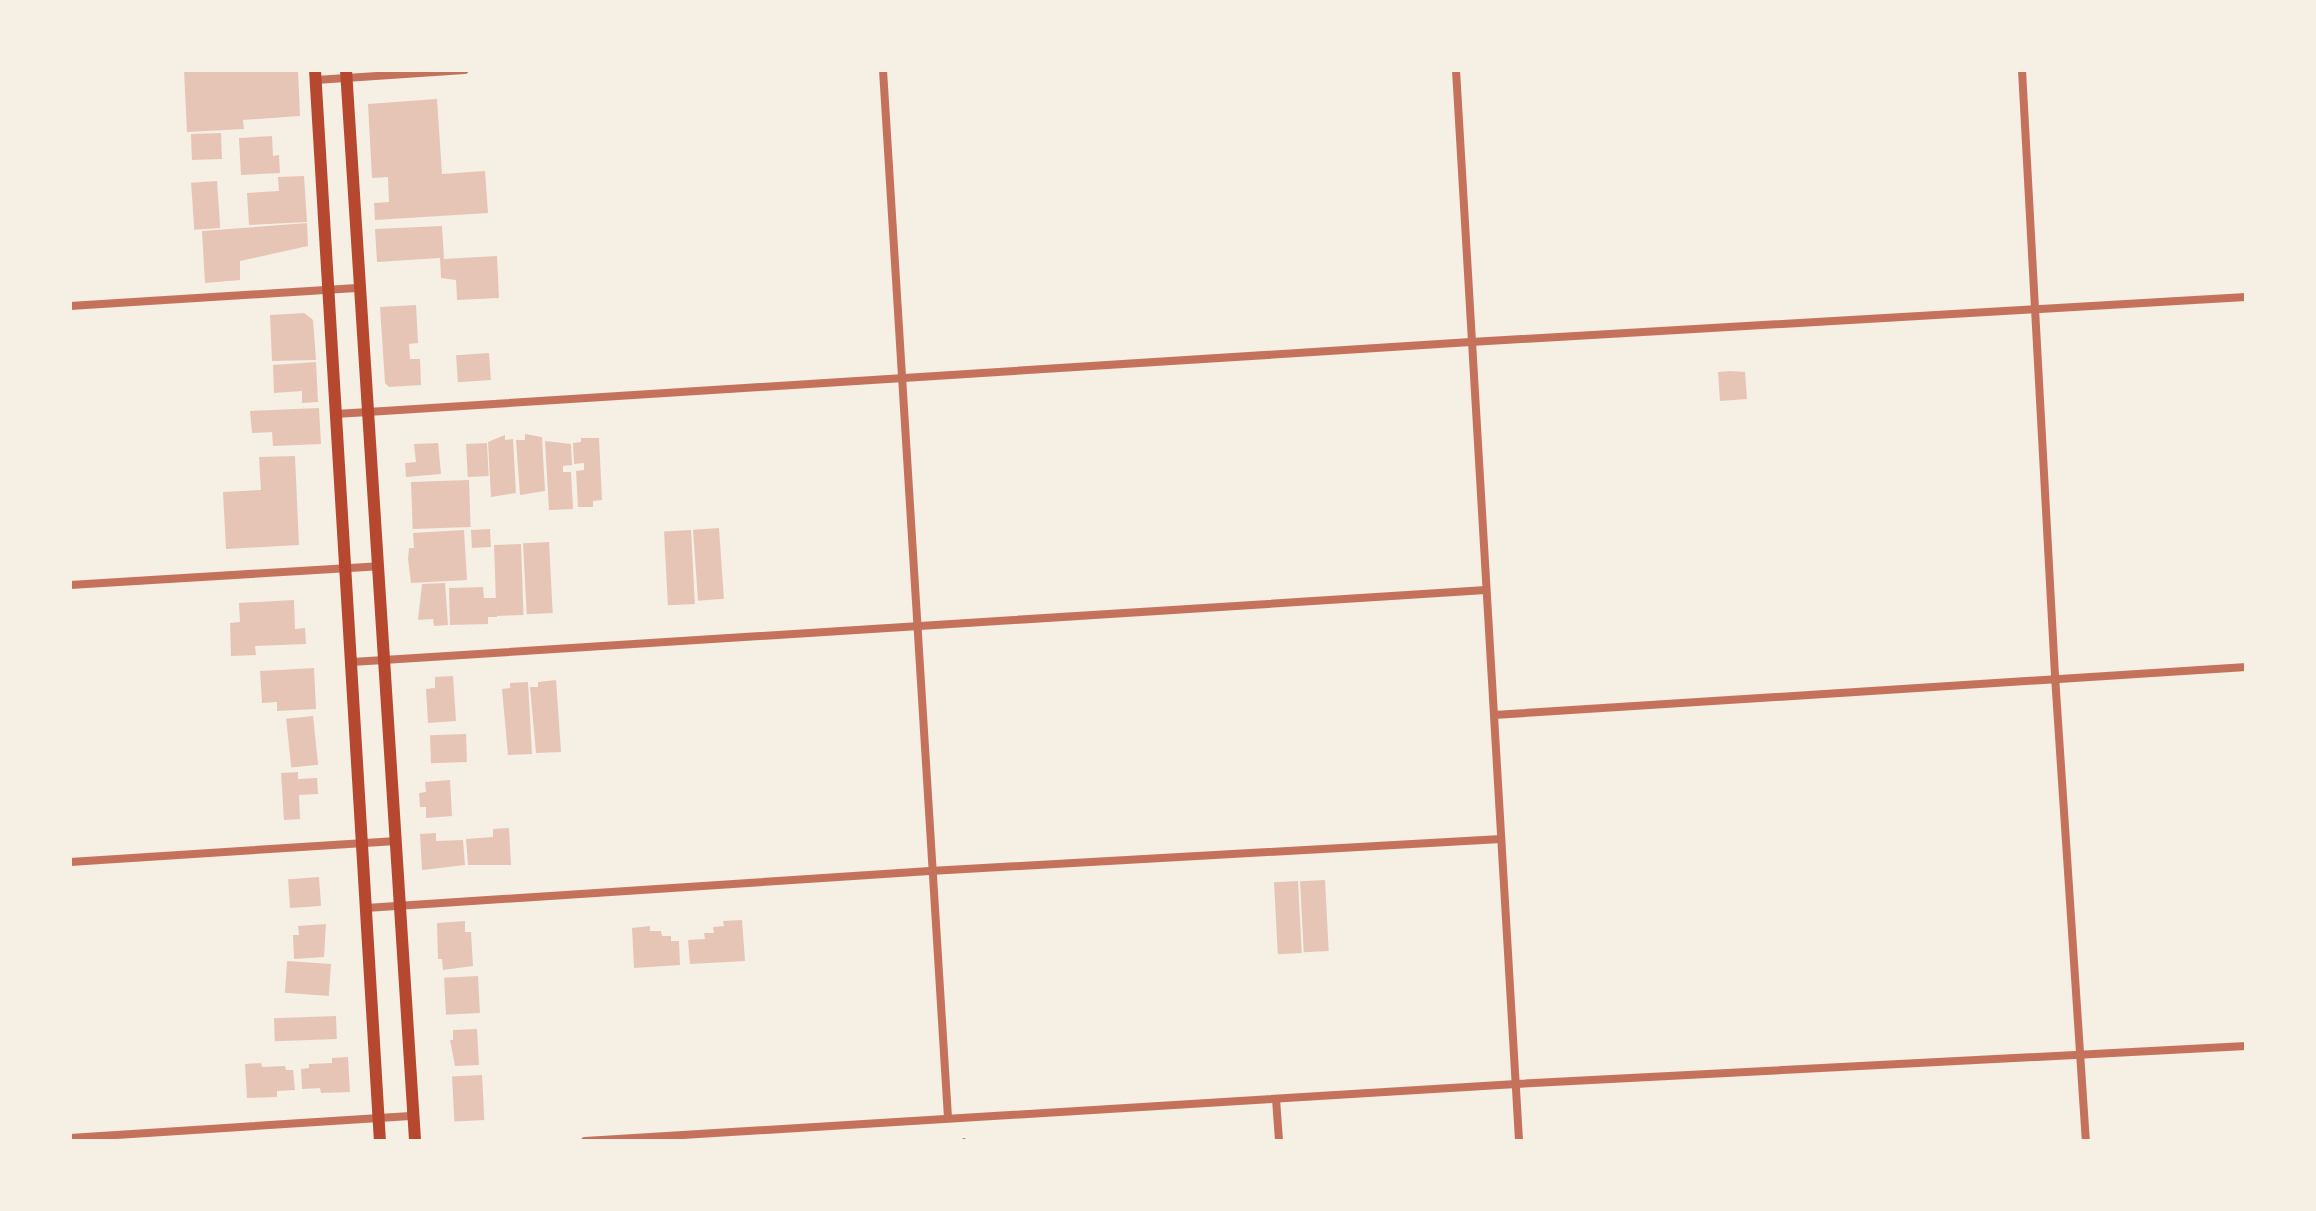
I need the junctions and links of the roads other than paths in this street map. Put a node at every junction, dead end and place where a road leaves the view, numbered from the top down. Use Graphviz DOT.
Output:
graph roads {
  1 [pos="465,70"];
  2 [pos="883,70"];
  3 [pos="1456,70"];
  4 [pos="2022,70"];
  5 [pos="346,74"];
  6 [pos="315,75"];
  7 [pos="360,288"];
  8 [pos="329,290"];
  9 [pos="2246,297"];
  10 [pos="70,306"];
  11 [pos="2035,309"];
  12 [pos="1471,342"];
  13 [pos="901,377"];
  14 [pos="368,412"];
  15 [pos="336,414"];
  16 [pos="378,566"];
  17 [pos="347,568"];
  18 [pos="70,585"];
  19 [pos="1486,590"];
  20 [pos="917,627"];
  21 [pos="384,660"];
  22 [pos="352,662"];
  23 [pos="2246,667"];
  24 [pos="2055,676"];
  25 [pos="1494,715"];
  26 [pos="1501,839"];
  27 [pos="396,841"];
  28 [pos="361,844"];
  29 [pos="70,862"];
  30 [pos="930,871"];
  31 [pos="400,906"];
  32 [pos="366,908"];
  33 [pos="2246,1046"];
  34 [pos="2080,1056"];
  35 [pos="1516,1084"];
  36 [pos="1276,1099"];
  37 [pos="414,1116"];
  38 [pos="948,1118"];
  39 [pos="378,1119"];
  40 [pos="70,1138"];
  41 [pos="111,1138"];
  42 [pos="380,1141"];
  43 [pos="415,1141"];
  44 [pos="585,1141"];
  45 [pos="1279,1141"];
  46 [pos="1519,1141"];
  47 [pos="2086,1141"];
  1 -- 5 [label="street"];
  2 -- 13 [label="street"];
  3 -- 12 [label="street"];
  4 -- 11 [label="street"];
  5 -- 6 [label="street"];
  5 -- 7 [label="main road"];
  6 -- 8 [label="main road"];
  7 -- 8 [label="street"];
  7 -- 14 [label="main road"];
  8 -- 10 [label="street"];
  8 -- 15 [label="main road"];
  9 -- 11 [label="street"];
  11 -- 12 [label="street"];
  11 -- 24 [label="street"];
  12 -- 13 [label="street"];
  12 -- 19 [label="street"];
  13 -- 14 [label="street"];
  13 -- 20 [label="street"];
  14 -- 15 [label="street"];
  14 -- 16 [label="main road"];
  15 -- 17 [label="main road"];
  16 -- 17 [label="street"];
  16 -- 21 [label="main road"];
  17 -- 18 [label="street"];
  17 -- 22 [label="main road"];
  19 -- 20 [label="street"];
  19 -- 25 [label="street"];
  20 -- 21 [label="street"];
  20 -- 30 [label="street"];
  21 -- 22 [label="street"];
  21 -- 27 [label="main road"];
  22 -- 28 [label="main road"];
  23 -- 24 [label="street"];
  24 -- 25 [label="street"];
  24 -- 34 [label="street"];
  25 -- 26 [label="street"];
  26 -- 30 [label="street"];
  26 -- 35 [label="street"];
  27 -- 28 [label="street"];
  27 -- 31 [label="main road"];
  28 -- 29 [label="street"];
  28 -- 32 [label="main road"];
  30 -- 31 [label="street"];
  30 -- 38 [label="street"];
  31 -- 32 [label="street"];
  31 -- 37 [label="main road"];
  32 -- 39 [label="main road"];
  33 -- 34 [label="street"];
  34 -- 35 [label="street"];
  34 -- 47 [label="street"];
  35 -- 36 [label="street"];
  35 -- 46 [label="street"];
  36 -- 38 [label="street"];
  36 -- 45 [label="street"];
  37 -- 39 [label="street"];
  37 -- 43 [label="main road"];
  38 -- 44 [label="street"];
  39 -- 41 [label="street"];
  39 -- 42 [label="main road"];
  40 -- 41 [label="street"];
}
